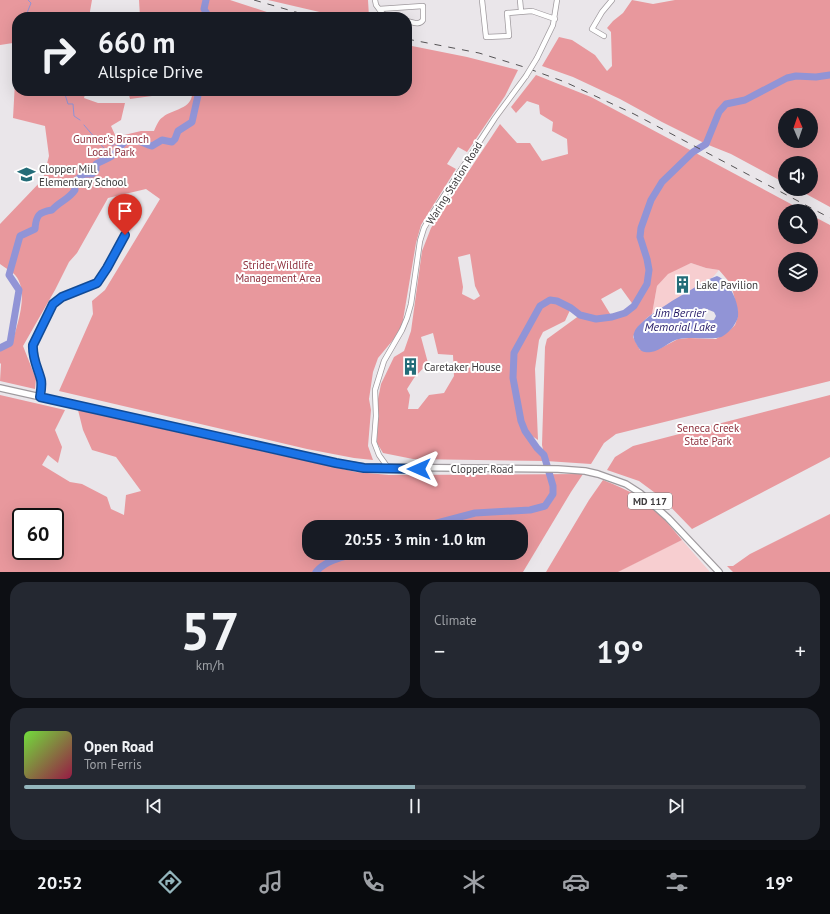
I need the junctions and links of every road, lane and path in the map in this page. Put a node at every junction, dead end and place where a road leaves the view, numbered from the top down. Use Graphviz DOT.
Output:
graph roads {
  1 [pos="374,0"];
  2 [pos="482,0"];
  3 [pos="520,0"];
  4 [pos="558,0"];
  5 [pos="611,0"];
  6 [pos="379,9"];
  7 [pos="381,12"];
  8 [pos="521,12"];
  9 [pos="554,19"];
  10 [pos="412,22"];
  11 [pos="604,36"];
  12 [pos="125,235"];
  13 [pos="0,388"];
  14 [pos="40,397"];
  15 [pos="389,469"];
  16 [pos="719,572"];
  1 -- 6 [label="street"];
  2 -- 8 [label="street"];
  3 -- 8 [label="street"];
  4 -- 9 [label="street, Waring Station Road"];
  5 -- 11 [label="street"];
  6 -- 7 [label="street"];
  6 -- 10 [label="street"];
  8 -- 9 [label="street"];
  9 -- 15 [label="street, Waring Station Road, bridge"];
  12 -- 14 [label="street"];
  13 -- 14 [label="main road, Clopper Road / MD 117"];
  14 -- 15 [label="main road, Clopper Road / MD 117"];
  15 -- 16 [label="main road, Clopper Road / MD 117"];
}
